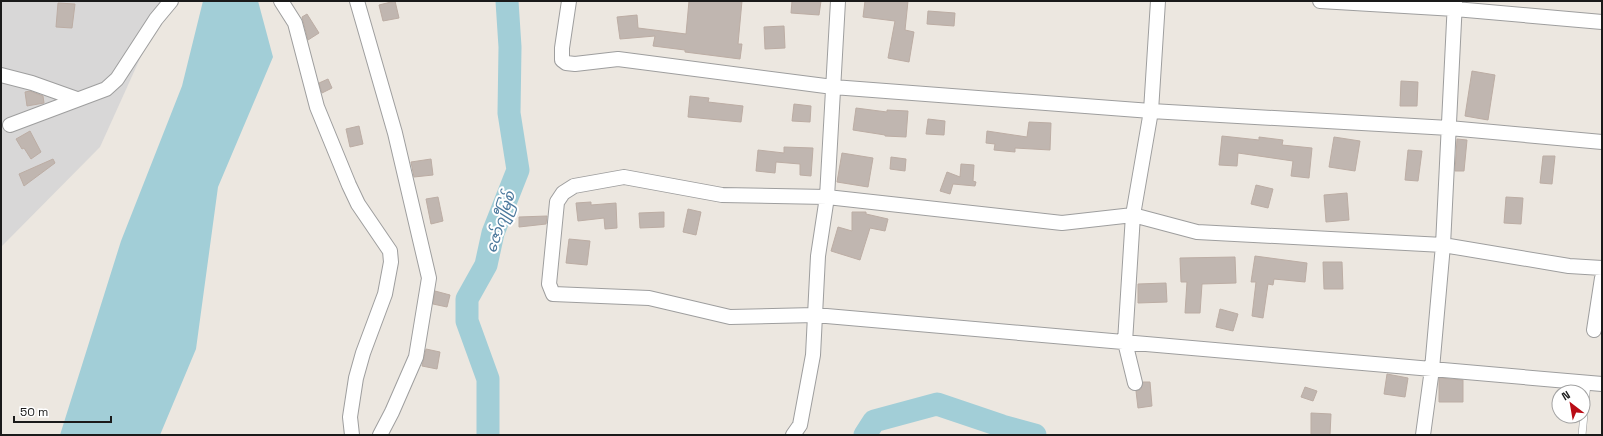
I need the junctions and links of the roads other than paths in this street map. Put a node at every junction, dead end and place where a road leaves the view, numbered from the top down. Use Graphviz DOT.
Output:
graph roads {
  1 [pos="171,1"];
  2 [pos="281,1"];
  3 [pos="357,1"];
  4 [pos="569,1"];
  5 [pos="838,1"];
  6 [pos="1158,1"];
  7 [pos="1320,1"];
  8 [pos="1455,5"];
  9 [pos="1602,22"];
  10 [pos="1,75"];
  11 [pos="833,87"];
  12 [pos="77,99"];
  13 [pos="1151,111"];
  14 [pos="10,125"];
  15 [pos="1449,128"];
  16 [pos="1602,142"];
  17 [pos="827,197"];
  18 [pos="1133,214"];
  19 [pos="1443,245"];
  20 [pos="1602,268"];
  21 [pos="1602,278"];
  22 [pos="815,315"];
  23 [pos="1594,330"];
  24 [pos="1125,342"];
  25 [pos="1432,368"];
  26 [pos="1135,383"];
  27 [pos="1587,383"];
  28 [pos="1602,384"];
  29 [pos="352,435"];
  30 [pos="380,435"];
  31 [pos="793,435"];
  32 [pos="1423,435"];
  33 [pos="1582,435"];
  1 -- 12 [label="street"];
  2 -- 29 [label="street"];
  3 -- 30 [label="street"];
  4 -- 11 [label="street"];
  5 -- 11 [label="street"];
  6 -- 13 [label="street"];
  7 -- 8 [label="street"];
  8 -- 9 [label="street"];
  8 -- 15 [label="street"];
  10 -- 12 [label="street"];
  11 -- 13 [label="street"];
  11 -- 17 [label="street"];
  12 -- 14 [label="street"];
  13 -- 15 [label="street"];
  13 -- 18 [label="street"];
  15 -- 16 [label="street"];
  15 -- 19 [label="street"];
  17 -- 18 [label="street"];
  17 -- 22 [label="street"];
  17 -- 22 [label="street"];
  18 -- 19 [label="street"];
  18 -- 24 [label="street"];
  19 -- 20 [label="street"];
  19 -- 25 [label="street"];
  21 -- 23 [label="street"];
  22 -- 24 [label="street"];
  22 -- 31 [label="street"];
  24 -- 25 [label="street"];
  24 -- 26 [label="street"];
  25 -- 27 [label="street"];
  25 -- 32 [label="street"];
  27 -- 28 [label="street"];
  27 -- 33 [label="lane"];
}
